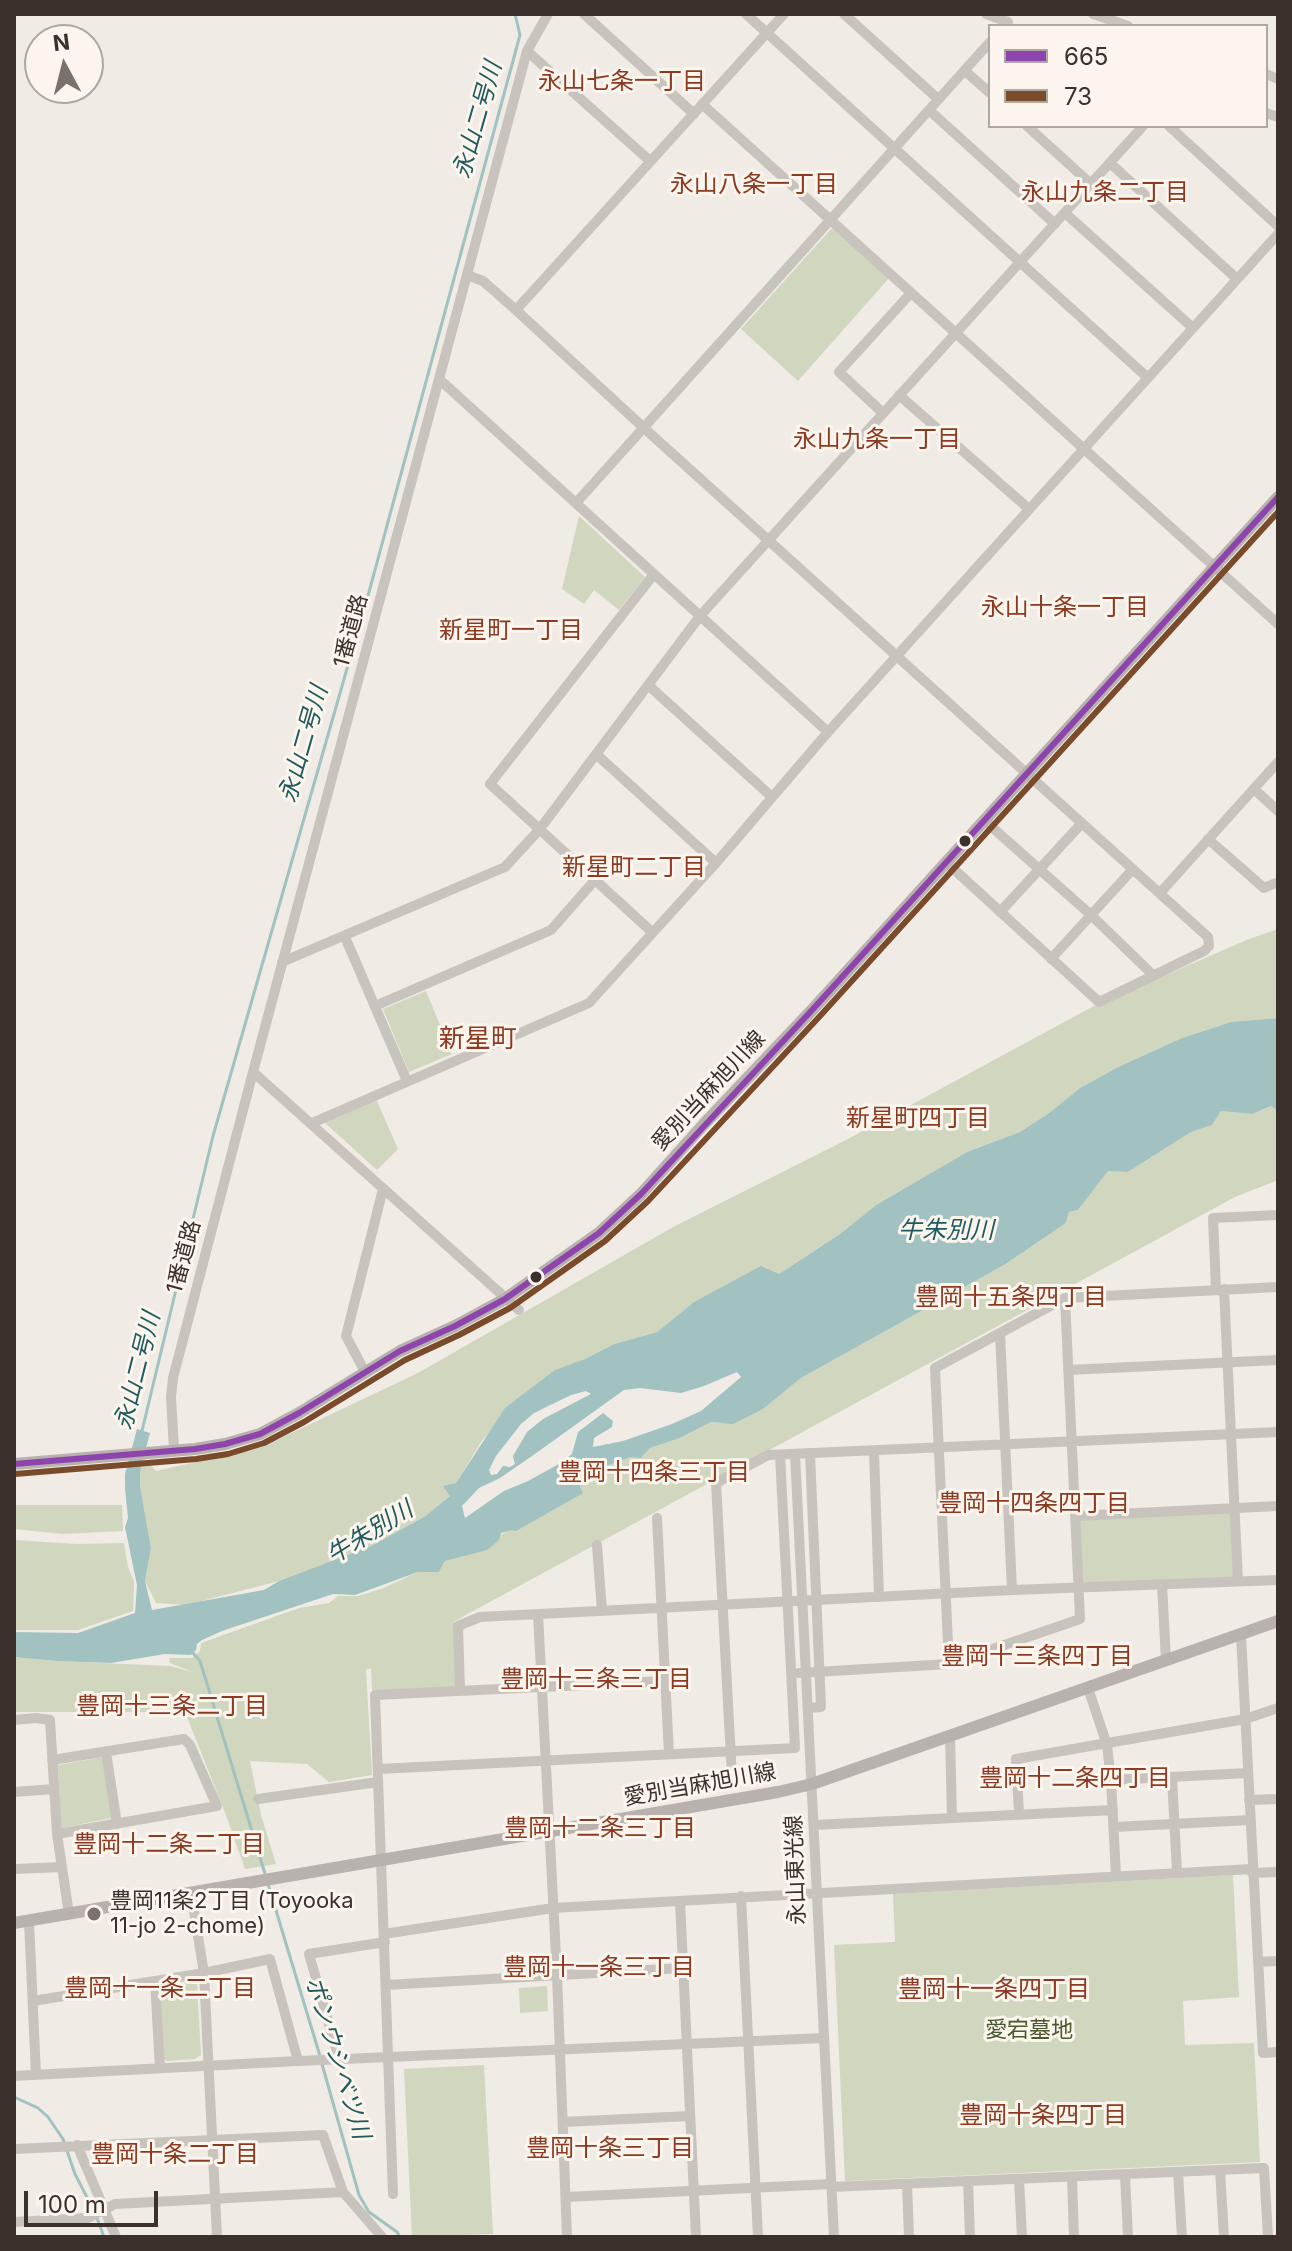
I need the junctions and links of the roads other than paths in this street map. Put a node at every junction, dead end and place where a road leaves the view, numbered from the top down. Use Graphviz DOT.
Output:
graph roads {
  1 [pos="548,14"];
  2 [pos="584,14"];
  3 [pos="746,14"];
  4 [pos="784,14"];
  5 [pos="844,14"];
  6 [pos="986,14"];
  7 [pos="1093,14"];
  8 [pos="1009,21"];
  9 [pos="1122,24"];
  10 [pos="767,33"];
  11 [pos="988,44"];
  12 [pos="527,51"];
  13 [pos="965,71"];
  14 [pos="988,91"];
  15 [pos="938,99"];
  16 [pos="702,104"];
  17 [pos="929,110"];
  18 [pos="694,114"];
  19 [pos="1029,128"];
  20 [pos="1141,128"];
  21 [pos="1171,128"];
  22 [pos="894,148"];
  23 [pos="650,161"];
  24 [pos="1110,163"];
  25 [pos="1091,184"];
  26 [pos="1065,213"];
  27 [pos="831,220"];
  28 [pos="1055,224"];
  29 [pos="1278,226"];
  30 [pos="1278,234"];
  31 [pos="1020,262"];
  32 [pos="467,275"];
  33 [pos="1237,279"];
  34 [pos="911,293"];
  35 [pos="516,310"];
  36 [pos="1193,328"];
  37 [pos="956,333"];
  38 [pos="1148,378"];
  39 [pos="439,379"];
  40 [pos="899,395"];
  41 [pos="883,413"];
  42 [pos="644,428"];
  43 [pos="1084,449"];
  44 [pos="1278,497"];
  45 [pos="576,503"];
  46 [pos="1029,509"];
  47 [pos="768,539"];
  48 [pos="1216,567"];
  49 [pos="654,574"];
  50 [pos="700,616"];
  51 [pos="1278,624"];
  52 [pos="898,656"];
  53 [pos="648,685"];
  54 [pos="828,732"];
  55 [pos="596,754"];
  56 [pos="1278,762"];
  57 [pos="1028,773"];
  58 [pos="1254,789"];
  59 [pos="772,797"];
  60 [pos="1278,811"];
  61 [pos="985,821"];
  62 [pos="1082,823"];
  63 [pos="539,830"];
  64 [pos="1208,839"];
  65 [pos="716,863"];
  66 [pos="947,863"];
  67 [pos="1038,868"];
  68 [pos="1133,869"];
  69 [pos="594,881"];
  70 [pos="1278,882"];
  71 [pos="1160,893"];
  72 [pos="1000,912"];
  73 [pos="1091,915"];
  74 [pos="652,932"];
  75 [pos="345,937"];
  76 [pos="1051,959"];
  77 [pos="282,962"];
  78 [pos="1153,975"];
  79 [pos="375,1006"];
  80 [pos="253,1072"];
  81 [pos="407,1081"];
  82 [pos="312,1123"];
  83 [pos="383,1189"];
  84 [pos="1278,1215"];
  85 [pos="1278,1287"];
  86 [pos="1220,1289"];
  87 [pos="1065,1298"];
  88 [pos="505,1299"];
  89 [pos="519,1310"];
  90 [pos="1000,1333"];
  91 [pos="1278,1360"];
  92 [pos="1228,1362"];
  93 [pos="1068,1370"];
  94 [pos="365,1372"];
  95 [pos="1278,1432"];
  96 [pos="1231,1434"];
  97 [pos="1072,1442"];
  98 [pos="1006,1446"];
  99 [pos="938,1449"];
  100 [pos="174,1450"];
  101 [pos="874,1452"];
  102 [pos="795,1454"];
  103 [pos="810,1454"];
  104 [pos="780,1455"];
  105 [pos="14,1464"];
  106 [pos="1278,1506"];
  107 [pos="1235,1508"];
  108 [pos="1076,1516"];
  109 [pos="657,1518"];
  110 [pos="813,1526"];
  111 [pos="798,1527"];
  112 [pos="784,1528"];
  113 [pos="597,1545"];
  114 [pos="1278,1580"];
  115 [pos="1238,1581"];
  116 [pos="1162,1584"];
  117 [pos="1079,1588"];
  118 [pos="1012,1590"];
  119 [pos="945,1593"];
  120 [pos="879,1597"];
  121 [pos="802,1600"];
  122 [pos="816,1600"];
  123 [pos="788,1601"];
  124 [pos="723,1605"];
  125 [pos="662,1608"];
  126 [pos="602,1611"];
  127 [pos="538,1614"];
  128 [pos="1278,1621"];
  129 [pos="1241,1635"];
  130 [pos="1166,1661"];
  131 [pos="949,1664"];
  132 [pos="805,1672"];
  133 [pos="820,1672"];
  134 [pos="790,1673"];
  135 [pos="666,1681"];
  136 [pos="542,1687"];
  137 [pos="1088,1688"];
  138 [pos="460,1691"];
  139 [pos="808,1708"];
  140 [pos="1278,1708"];
  141 [pos="1245,1719"];
  142 [pos="14,1720"];
  143 [pos="950,1736"];
  144 [pos="1107,1745"];
  145 [pos="730,1751"];
  146 [pos="106,1752"];
  147 [pos="669,1754"];
  148 [pos="52,1760"];
  149 [pos="545,1761"];
  150 [pos="379,1769"];
  151 [pos="1248,1773"];
  152 [pos="732,1777"];
  153 [pos="1172,1777"];
  154 [pos="1111,1780"];
  155 [pos="378,1782"];
  156 [pos="812,1784"];
  157 [pos="54,1789"];
  158 [pos="14,1792"];
  159 [pos="258,1799"];
  160 [pos="1278,1799"];
  161 [pos="1249,1800"];
  162 [pos="1113,1810"];
  163 [pos="1019,1814"];
  164 [pos="952,1817"];
  165 [pos="1250,1820"];
  166 [pos="117,1824"];
  167 [pos="1174,1824"];
  168 [pos="814,1825"];
  169 [pos="1114,1827"];
  170 [pos="549,1831"];
  171 [pos="57,1834"];
  172 [pos="380,1860"];
  173 [pos="62,1867"];
  174 [pos="14,1869"];
  175 [pos="1252,1871"];
  176 [pos="1177,1872"];
  177 [pos="1278,1872"];
  178 [pos="1116,1876"];
  179 [pos="816,1892"];
  180 [pos="191,1893"];
  181 [pos="741,1896"];
  182 [pos="680,1901"];
  183 [pos="553,1908"];
  184 [pos="69,1914"];
  185 [pos="29,1921"];
  186 [pos="14,1923"];
  187 [pos="384,1938"];
  188 [pos="1278,1961"];
  189 [pos="1258,1962"];
  190 [pos="683,1968"];
  191 [pos="204,1973"];
  192 [pos="557,1975"];
  193 [pos="155,1981"];
  194 [pos="386,1985"];
  195 [pos="33,2001"];
  196 [pos="823,2038"];
  197 [pos="748,2042"];
  198 [pos="687,2045"];
  199 [pos="560,2051"];
  200 [pos="1278,2052"];
  201 [pos="389,2057"];
  202 [pos="334,2059"];
  203 [pos="298,2061"];
  204 [pos="209,2066"];
  205 [pos="160,2068"];
  206 [pos="36,2075"];
  207 [pos="14,2076"];
  208 [pos="690,2116"];
  209 [pos="563,2122"];
  210 [pos="212,2140"];
  211 [pos="74,2145"];
  212 [pos="14,2149"];
  213 [pos="1220,2170"];
  214 [pos="1178,2173"];
  215 [pos="1125,2175"];
  216 [pos="1072,2177"];
  217 [pos="1019,2179"];
  218 [pos="968,2181"];
  219 [pos="907,2184"];
  220 [pos="831,2186"];
  221 [pos="755,2188"];
  222 [pos="694,2191"];
  223 [pos="343,2192"];
  224 [pos="393,2194"];
  225 [pos="566,2197"];
  226 [pos="215,2199"];
  227 [pos="103,2210"];
  228 [pos="14,2222"];
  229 [pos="116,2237"];
  230 [pos="217,2237"];
  231 [pos="382,2237"];
  232 [pos="567,2237"];
  233 [pos="696,2237"];
  234 [pos="758,2237"];
  235 [pos="834,2237"];
  236 [pos="909,2237"];
  237 [pos="970,2237"];
  238 [pos="1022,2237"];
  239 [pos="1074,2237"];
  240 [pos="1128,2237"];
  241 [pos="1182,2237"];
  242 [pos="1224,2237"];
  243 [pos="1261,2237"];
  244 [pos="1268,2237"];
  1 -- 12 [label="street, 1番道路"];
  2 -- 18 [label="street"];
  3 -- 10 [label="street"];
  4 -- 10 [label="street"];
  5 -- 15 [label="street"];
  6 -- 8 [label="street"];
  7 -- 9 [label="street"];
  10 -- 16 [label="street"];
  10 -- 22 [label="street"];
  11 -- 13 [label="street"];
  12 -- 23 [label="street"];
  12 -- 32 [label="street, 1番道路"];
  13 -- 14 [label="street"];
  13 -- 15 [label="street"];
  15 -- 17 [label="street"];
  16 -- 18 [label="street"];
  16 -- 27 [label="street"];
  17 -- 22 [label="street"];
  17 -- 28 [label="street"];
  18 -- 23 [label="street"];
  19 -- 25 [label="street"];
  20 -- 24 [label="street"];
  21 -- 29 [label="street"];
  22 -- 27 [label="street"];
  22 -- 31 [label="street"];
  23 -- 35 [label="street"];
  24 -- 25 [label="street"];
  24 -- 33 [label="street"];
  25 -- 26 [label="street"];
  26 -- 28 [label="street"];
  26 -- 36 [label="street"];
  27 -- 34 [label="street"];
  27 -- 42 [label="street"];
  28 -- 31 [label="street"];
  30 -- 33 [label="street"];
  31 -- 37 [label="street"];
  31 -- 38 [label="street"];
  32 -- 35 [label="street"];
  32 -- 39 [label="street, 1番道路"];
  33 -- 36 [label="street"];
  34 -- 37 [label="street"];
  34 -- 41 [label="street"];
  35 -- 42 [label="street"];
  36 -- 38 [label="street"];
  37 -- 40 [label="street"];
  37 -- 43 [label="street"];
  38 -- 43 [label="street"];
  39 -- 45 [label="street"];
  39 -- 77 [label="street, 1番道路"];
  40 -- 41 [label="street"];
  40 -- 46 [label="street"];
  41 -- 47 [label="street"];
  42 -- 45 [label="street"];
  42 -- 47 [label="street"];
  43 -- 46 [label="street"];
  43 -- 48 [label="street"];
  44 -- 48 [label="main road, 愛別当麻旭川線"];
  45 -- 49 [label="street"];
  46 -- 52 [label="street"];
  47 -- 50 [label="street"];
  47 -- 52 [label="street"];
  48 -- 51 [label="street"];
  48 -- 57 [label="main road, 愛別当麻旭川線"];
  49 -- 50 [label="street"];
  49 -- 63 [label="street"];
  50 -- 53 [label="street"];
  50 -- 54 [label="street"];
  52 -- 54 [label="street"];
  52 -- 57 [label="street"];
  53 -- 55 [label="street"];
  53 -- 59 [label="street"];
  54 -- 59 [label="street"];
  55 -- 63 [label="street"];
  55 -- 65 [label="street"];
  56 -- 58 [label="street"];
  57 -- 61 [label="main road, 愛別当麻旭川線"];
  57 -- 62 [label="street"];
  58 -- 60 [label="street"];
  58 -- 64 [label="street"];
  59 -- 65 [label="street"];
  61 -- 66 [label="main road, 愛別当麻旭川線"];
  61 -- 67 [label="street"];
  62 -- 67 [label="street"];
  62 -- 68 [label="street"];
  63 -- 69 [label="street"];
  63 -- 75 [label="street"];
  64 -- 70 [label="street"];
  64 -- 71 [label="street"];
  65 -- 74 [label="street"];
  66 -- 72 [label="street"];
  66 -- 88 [label="main road, 愛別当麻旭川線"];
  67 -- 72 [label="street"];
  67 -- 73 [label="street"];
  68 -- 71 [label="street"];
  68 -- 73 [label="street"];
  69 -- 74 [label="street"];
  69 -- 79 [label="street"];
  71 -- 78 [label="street"];
  72 -- 76 [label="street"];
  73 -- 76 [label="street"];
  73 -- 78 [label="street"];
  74 -- 81 [label="street"];
  75 -- 77 [label="street"];
  75 -- 79 [label="street"];
  76 -- 78 [label="street"];
  77 -- 80 [label="street, 1番道路"];
  79 -- 81 [label="street"];
  80 -- 82 [label="street"];
  80 -- 100 [label="street, 1番道路"];
  81 -- 82 [label="street"];
  82 -- 83 [label="street"];
  83 -- 88 [label="street"];
  83 -- 94 [label="street"];
  84 -- 86 [label="street"];
  85 -- 86 [label="street"];
  86 -- 87 [label="street"];
  86 -- 92 [label="street"];
  87 -- 90 [label="street"];
  87 -- 93 [label="street"];
  88 -- 89 [label="street"];
  88 -- 94 [label="main road, 愛別当麻旭川線"];
  90 -- 98 [label="street"];
  90 -- 99 [label="street"];
  91 -- 92 [label="street"];
  92 -- 93 [label="street"];
  92 -- 96 [label="street"];
  93 -- 97 [label="street"];
  94 -- 100 [label="main road, 愛別当麻旭川線"];
  95 -- 96 [label="street"];
  96 -- 97 [label="street"];
  96 -- 107 [label="street"];
  97 -- 98 [label="street"];
  97 -- 108 [label="street"];
  98 -- 99 [label="street"];
  98 -- 118 [label="street"];
  99 -- 101 [label="street"];
  99 -- 119 [label="street"];
  100 -- 105 [label="main road, 愛別当麻旭川線"];
  101 -- 103 [label="street"];
  101 -- 120 [label="street"];
  102 -- 103 [label="street"];
  102 -- 104 [label="street"];
  102 -- 111 [label="street, 永山東光線"];
  103 -- 110 [label="street"];
  104 -- 112 [label="street"];
  104 -- 124 [label="street"];
  106 -- 107 [label="street"];
  107 -- 108 [label="street"];
  107 -- 115 [label="street"];
  108 -- 117 [label="street"];
  109 -- 125 [label="street"];
  110 -- 111 [label="street"];
  110 -- 122 [label="street"];
  111 -- 112 [label="street"];
  111 -- 121 [label="street, 永山東光線"];
  112 -- 123 [label="street"];
  113 -- 126 [label="street"];
  114 -- 115 [label="street"];
  115 -- 116 [label="street"];
  116 -- 117 [label="street"];
  116 -- 130 [label="street"];
  117 -- 118 [label="street"];
  117 -- 131 [label="street"];
  118 -- 119 [label="street"];
  119 -- 120 [label="street"];
  119 -- 131 [label="street"];
  120 -- 122 [label="street"];
  121 -- 122 [label="street"];
  121 -- 123 [label="street"];
  121 -- 132 [label="street, 永山東光線"];
  122 -- 133 [label="street"];
  123 -- 124 [label="street"];
  123 -- 134 [label="street"];
  124 -- 125 [label="street"];
  124 -- 145 [label="street"];
  125 -- 126 [label="street"];
  125 -- 135 [label="street"];
  126 -- 127 [label="street"];
  127 -- 136 [label="street"];
  127 -- 138 [label="street"];
  128 -- 129 [label="main road, 愛別当麻旭川線"];
  129 -- 130 [label="main road, 愛別当麻旭川線"];
  129 -- 141 [label="street"];
  130 -- 137 [label="main road, 愛別当麻旭川線"];
  131 -- 133 [label="street"];
  132 -- 133 [label="street"];
  132 -- 134 [label="street"];
  132 -- 139 [label="street, 永山東光線"];
  133 -- 139 [label="street"];
  134 -- 145 [label="street"];
  135 -- 136 [label="street"];
  135 -- 147 [label="street"];
  136 -- 138 [label="street"];
  136 -- 149 [label="street"];
  137 -- 143 [label="main road, 愛別当麻旭川線"];
  137 -- 144 [label="street"];
  138 -- 150 [label="street"];
  139 -- 156 [label="street, 永山東光線"];
  140 -- 141 [label="street"];
  141 -- 144 [label="street"];
  141 -- 151 [label="street"];
  142 -- 148 [label="street"];
  143 -- 156 [label="main road, 愛別当麻旭川線"];
  143 -- 164 [label="street"];
  144 -- 154 [label="street"];
  144 -- 163 [label="street"];
  145 -- 147 [label="street"];
  145 -- 152 [label="street"];
  146 -- 148 [label="street"];
  146 -- 166 [label="street"];
  146 -- 166 [label="street"];
  147 -- 149 [label="street"];
  148 -- 157 [label="street"];
  149 -- 150 [label="street"];
  149 -- 170 [label="street"];
  150 -- 155 [label="street"];
  151 -- 153 [label="street"];
  151 -- 161 [label="street"];
  153 -- 154 [label="street"];
  153 -- 167 [label="street"];
  154 -- 162 [label="street"];
  155 -- 159 [label="street"];
  155 -- 172 [label="street"];
  156 -- 168 [label="street, 永山東光線"];
  156 -- 170 [label="main road, 愛別当麻旭川線"];
  157 -- 158 [label="street"];
  157 -- 171 [label="street"];
  160 -- 161 [label="street"];
  161 -- 165 [label="street"];
  162 -- 163 [label="street"];
  162 -- 169 [label="street"];
  163 -- 164 [label="street"];
  164 -- 168 [label="street"];
  165 -- 167 [label="street"];
  165 -- 175 [label="street"];
  166 -- 171 [label="street"];
  167 -- 169 [label="street"];
  167 -- 176 [label="street"];
  168 -- 179 [label="street, 永山東光線"];
  169 -- 178 [label="street"];
  170 -- 172 [label="main road, 愛別当麻旭川線"];
  170 -- 183 [label="street"];
  171 -- 173 [label="street"];
  172 -- 180 [label="main road, 愛別当麻旭川線"];
  172 -- 187 [label="street"];
  173 -- 174 [label="street"];
  173 -- 184 [label="street"];
  175 -- 176 [label="street"];
  175 -- 177 [label="street"];
  175 -- 189 [label="street"];
  176 -- 178 [label="street"];
  178 -- 179 [label="street"];
  179 -- 181 [label="street"];
  179 -- 196 [label="street, 永山東光線"];
  180 -- 184 [label="main road, 愛別当麻旭川線"];
  180 -- 191 [label="street"];
  181 -- 182 [label="street"];
  181 -- 197 [label="street"];
  182 -- 183 [label="street"];
  182 -- 190 [label="street"];
  183 -- 187 [label="street"];
  183 -- 192 [label="street"];
  184 -- 185 [label="main road, 愛別当麻旭川線"];
  185 -- 186 [label="main road, 愛別当麻旭川線"];
  185 -- 195 [label="street"];
  187 -- 194 [label="street"];
  187 -- 202 [label="street"];
  188 -- 189 [label="street"];
  189 -- 200 [label="street"];
  190 -- 192 [label="street"];
  190 -- 198 [label="street"];
  191 -- 193 [label="street"];
  191 -- 203 [label="street"];
  191 -- 204 [label="street"];
  192 -- 194 [label="street"];
  192 -- 199 [label="street"];
  193 -- 195 [label="street"];
  193 -- 205 [label="street"];
  194 -- 201 [label="street"];
  195 -- 206 [label="street"];
  196 -- 197 [label="street"];
  196 -- 220 [label="street, 永山東光線"];
  197 -- 198 [label="street"];
  197 -- 221 [label="street"];
  198 -- 199 [label="street"];
  198 -- 208 [label="street"];
  199 -- 201 [label="street"];
  199 -- 209 [label="street"];
  201 -- 202 [label="street"];
  201 -- 224 [label="street"];
  202 -- 203 [label="street"];
  203 -- 204 [label="street"];
  204 -- 205 [label="street"];
  204 -- 210 [label="street"];
  205 -- 206 [label="street"];
  206 -- 207 [label="street"];
  208 -- 209 [label="street"];
  208 -- 222 [label="street"];
  209 -- 225 [label="street"];
  210 -- 211 [label="street"];
  210 -- 223 [label="street"];
  210 -- 226 [label="street"];
  211 -- 212 [label="street"];
  211 -- 227 [label="street"];
  213 -- 214 [label="street"];
  213 -- 242 [label="street"];
  213 -- 244 [label="street"];
  214 -- 215 [label="street"];
  214 -- 241 [label="street"];
  215 -- 216 [label="street"];
  215 -- 240 [label="street"];
  216 -- 217 [label="street"];
  216 -- 239 [label="street"];
  217 -- 218 [label="street"];
  217 -- 238 [label="street"];
  218 -- 219 [label="street"];
  218 -- 237 [label="street"];
  219 -- 220 [label="street"];
  219 -- 236 [label="street"];
  220 -- 221 [label="street"];
  220 -- 235 [label="street, 永山東光線"];
  221 -- 222 [label="street"];
  221 -- 234 [label="street"];
  222 -- 225 [label="street"];
  222 -- 233 [label="street"];
  223 -- 226 [label="street"];
  223 -- 231 [label="street"];
  225 -- 232 [label="street"];
  226 -- 227 [label="street"];
  226 -- 230 [label="street"];
  227 -- 228 [label="street"];
  227 -- 229 [label="street"];
  243 -- 244 [label="street"];
}
